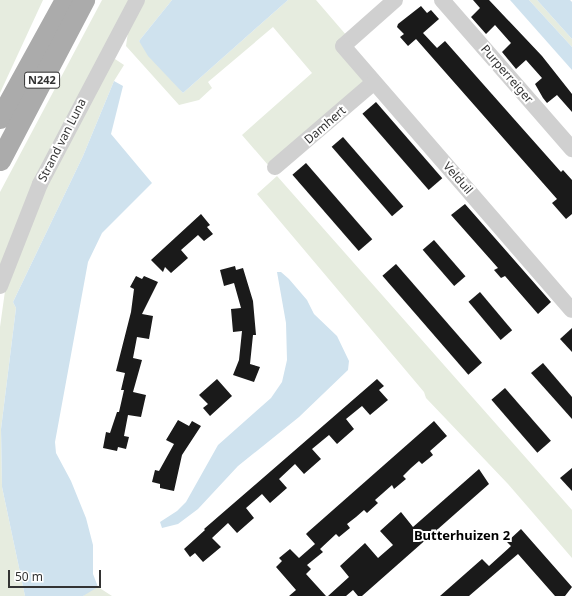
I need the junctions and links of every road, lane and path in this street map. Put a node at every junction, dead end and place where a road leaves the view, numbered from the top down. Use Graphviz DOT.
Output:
graph roads {
  1 [pos="51,0"];
  2 [pos="65,0"];
  3 [pos="84,0"];
  4 [pos="137,0"];
  5 [pos="395,0"];
  6 [pos="442,0"];
  7 [pos="20,81"];
  8 [pos="374,82"];
  9 [pos="0,118"];
  10 [pos="572,149"];
  11 [pos="0,160"];
  12 [pos="275,167"];
  13 [pos="0,286"];
  14 [pos="572,310"];
  1 -- 7 [label="main road, N242"];
  2 -- 7 [label="main road, N242"];
  3 -- 11 [label="main road, N242"];
  4 -- 13 [label="street, Strand van Luna"];
  5 -- 8 [label="street, Velduil"];
  6 -- 10 [label="street, Purperreiger"];
  7 -- 9 [label="main road, N242"];
  8 -- 12 [label="street, Damhert"];
  8 -- 14 [label="street, Velduil"];
}
